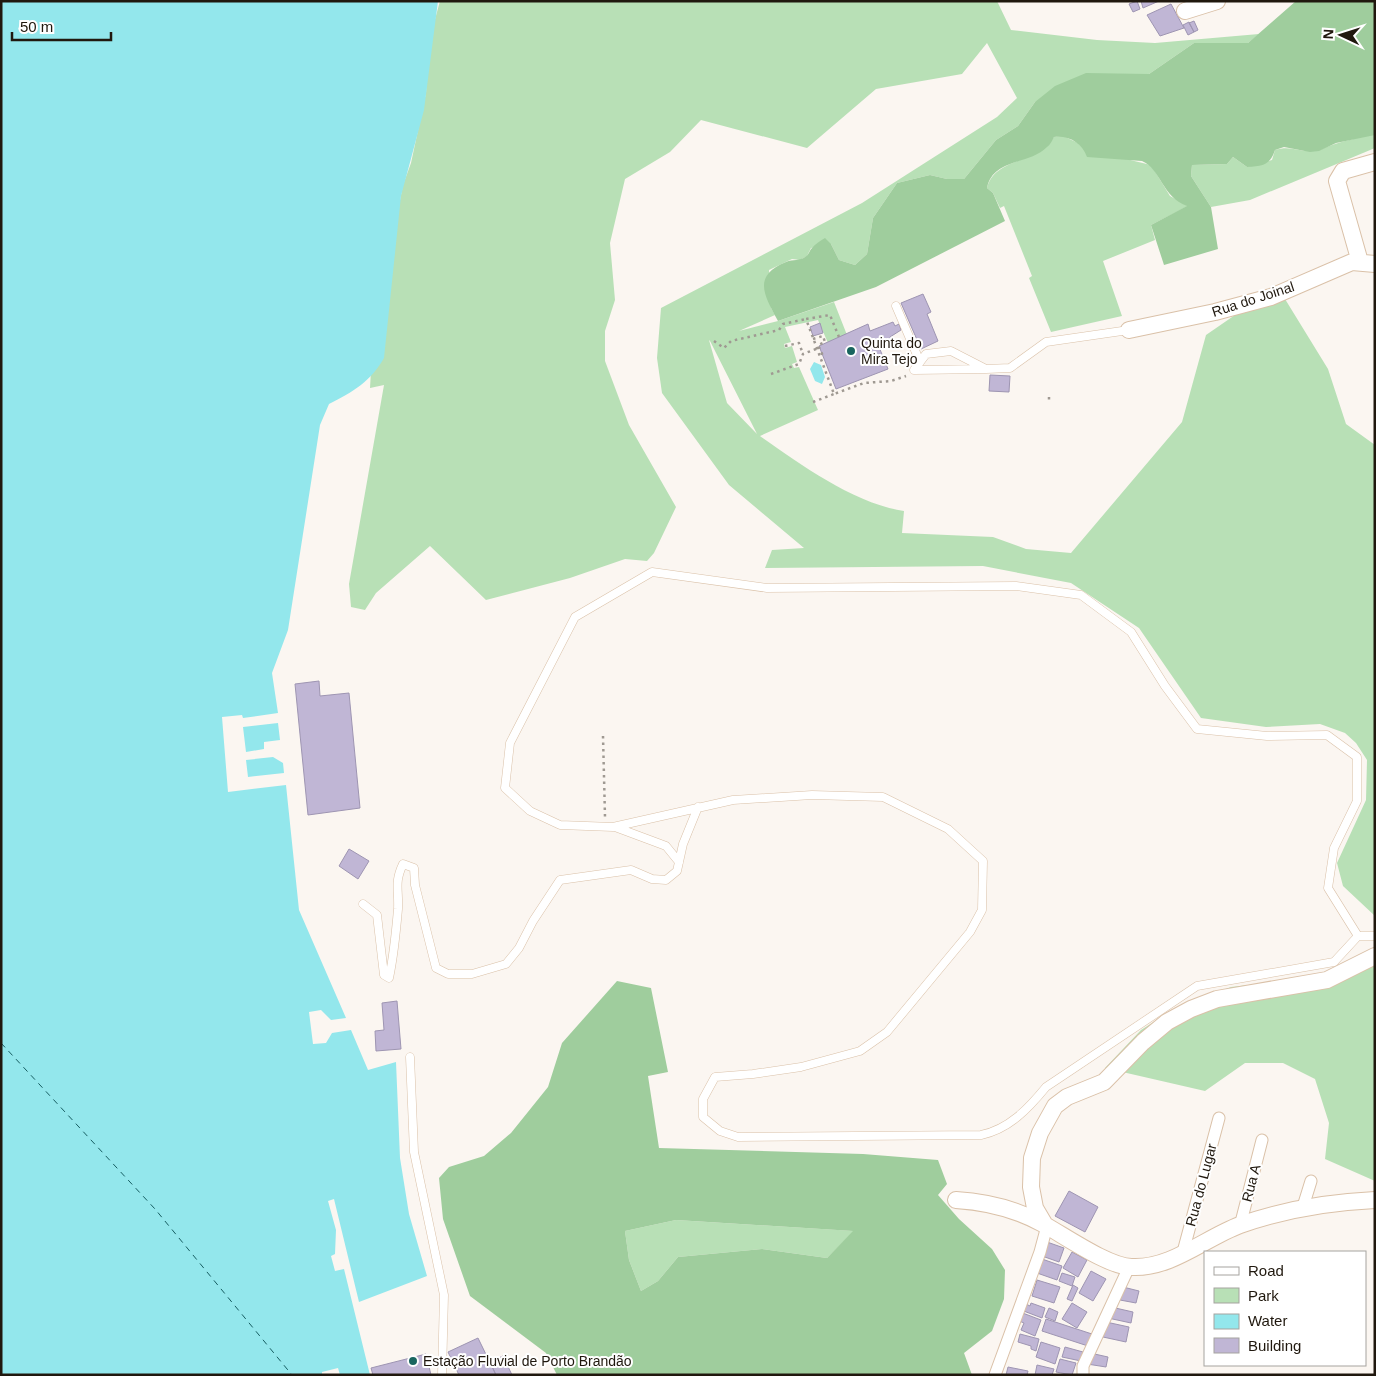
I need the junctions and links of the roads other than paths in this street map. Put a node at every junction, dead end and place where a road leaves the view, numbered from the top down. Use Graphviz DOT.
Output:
graph roads {
  1 [pos="1217,1"];
  2 [pos="1185,12"];
  3 [pos="1375,162"];
  4 [pos="1367,263"];
  5 [pos="896,306"];
  6 [pos="1129,330"];
  7 [pos="920,362"];
  8 [pos="986,369"];
  9 [pos="698,807"];
  10 [pos="614,827"];
  11 [pos="679,862"];
  12 [pos="363,904"];
  13 [pos="1358,936"];
  14 [pos="1375,936"];
  15 [pos="1375,956"];
  16 [pos="410,1058"];
  17 [pos="1219,1118"];
  18 [pos="1262,1140"];
  19 [pos="1311,1181"];
  20 [pos="956,1200"];
  21 [pos="1375,1200"];
  22 [pos="1302,1210"];
  23 [pos="1046,1225"];
  24 [pos="1240,1226"];
  25 [pos="1183,1252"];
  26 [pos="1129,1268"];
  27 [pos="442,1375"];
  28 [pos="995,1375"];
  29 [pos="1083,1375"];
  1 -- 2 [label="street"];
  3 -- 4 [label="street"];
  4 -- 6 [label="street, Rua do Joinal"];
  5 -- 7 [label="lane"];
  6 -- 8 [label="lane"];
  7 -- 8 [label="lane"];
  7 -- 8 [label="lane"];
  9 -- 10 [label="lane"];
  9 -- 11 [label="lane"];
  9 -- 13 [label="lane"];
  10 -- 11 [label="lane"];
  10 -- 13 [label="lane"];
  11 -- 12 [label="lane"];
  13 -- 14 [label="lane"];
  15 -- 23 [label="street"];
  16 -- 27 [label="lane"];
  17 -- 25 [label="street, Rua do Lugar"];
  18 -- 24 [label="street, Rua A"];
  19 -- 22 [label="street"];
  20 -- 23 [label="street"];
  21 -- 22 [label="street"];
  22 -- 24 [label="street"];
  23 -- 26 [label="street"];
  23 -- 28 [label="street"];
  24 -- 25 [label="street"];
  25 -- 26 [label="street"];
  26 -- 29 [label="street"];
}
